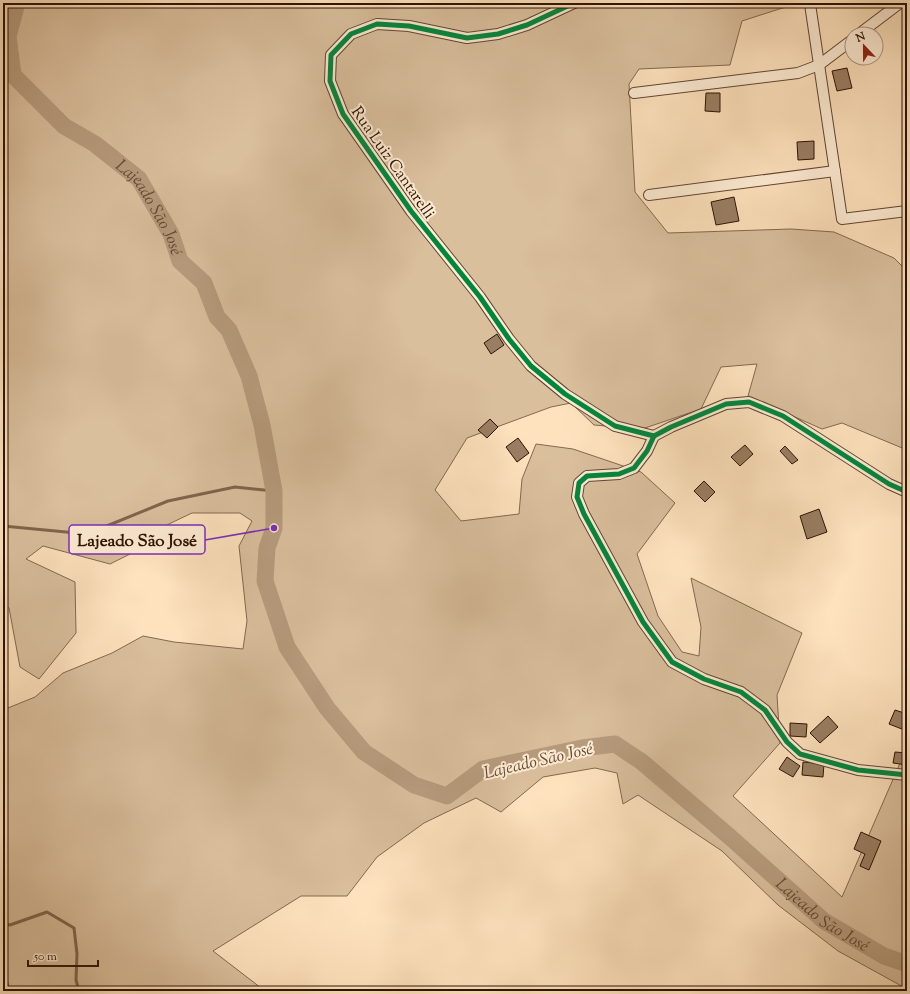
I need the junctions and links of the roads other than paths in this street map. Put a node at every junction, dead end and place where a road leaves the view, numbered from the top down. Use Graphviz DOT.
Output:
graph roads {
  1 [pos="574,3"];
  2 [pos="900,3"];
  3 [pos="810,4"];
  4 [pos="870,26"];
  5 [pos="844,46"];
  6 [pos="819,65"];
  7 [pos="634,93"];
  8 [pos="835,171"];
  9 [pos="649,195"];
  10 [pos="907,211"];
  11 [pos="654,436"];
  12 [pos="907,492"];
  13 [pos="907,775"];
  1 -- 11 [label="street, Rua Luiz Cantarelli"];
  2 -- 4 [label="street"];
  3 -- 6 [label="street"];
  5 -- 6 [label="street"];
  6 -- 7 [label="street"];
  6 -- 8 [label="street"];
  8 -- 9 [label="street"];
  8 -- 10 [label="street"];
  11 -- 12 [label="street"];
  11 -- 13 [label="street"];
}
